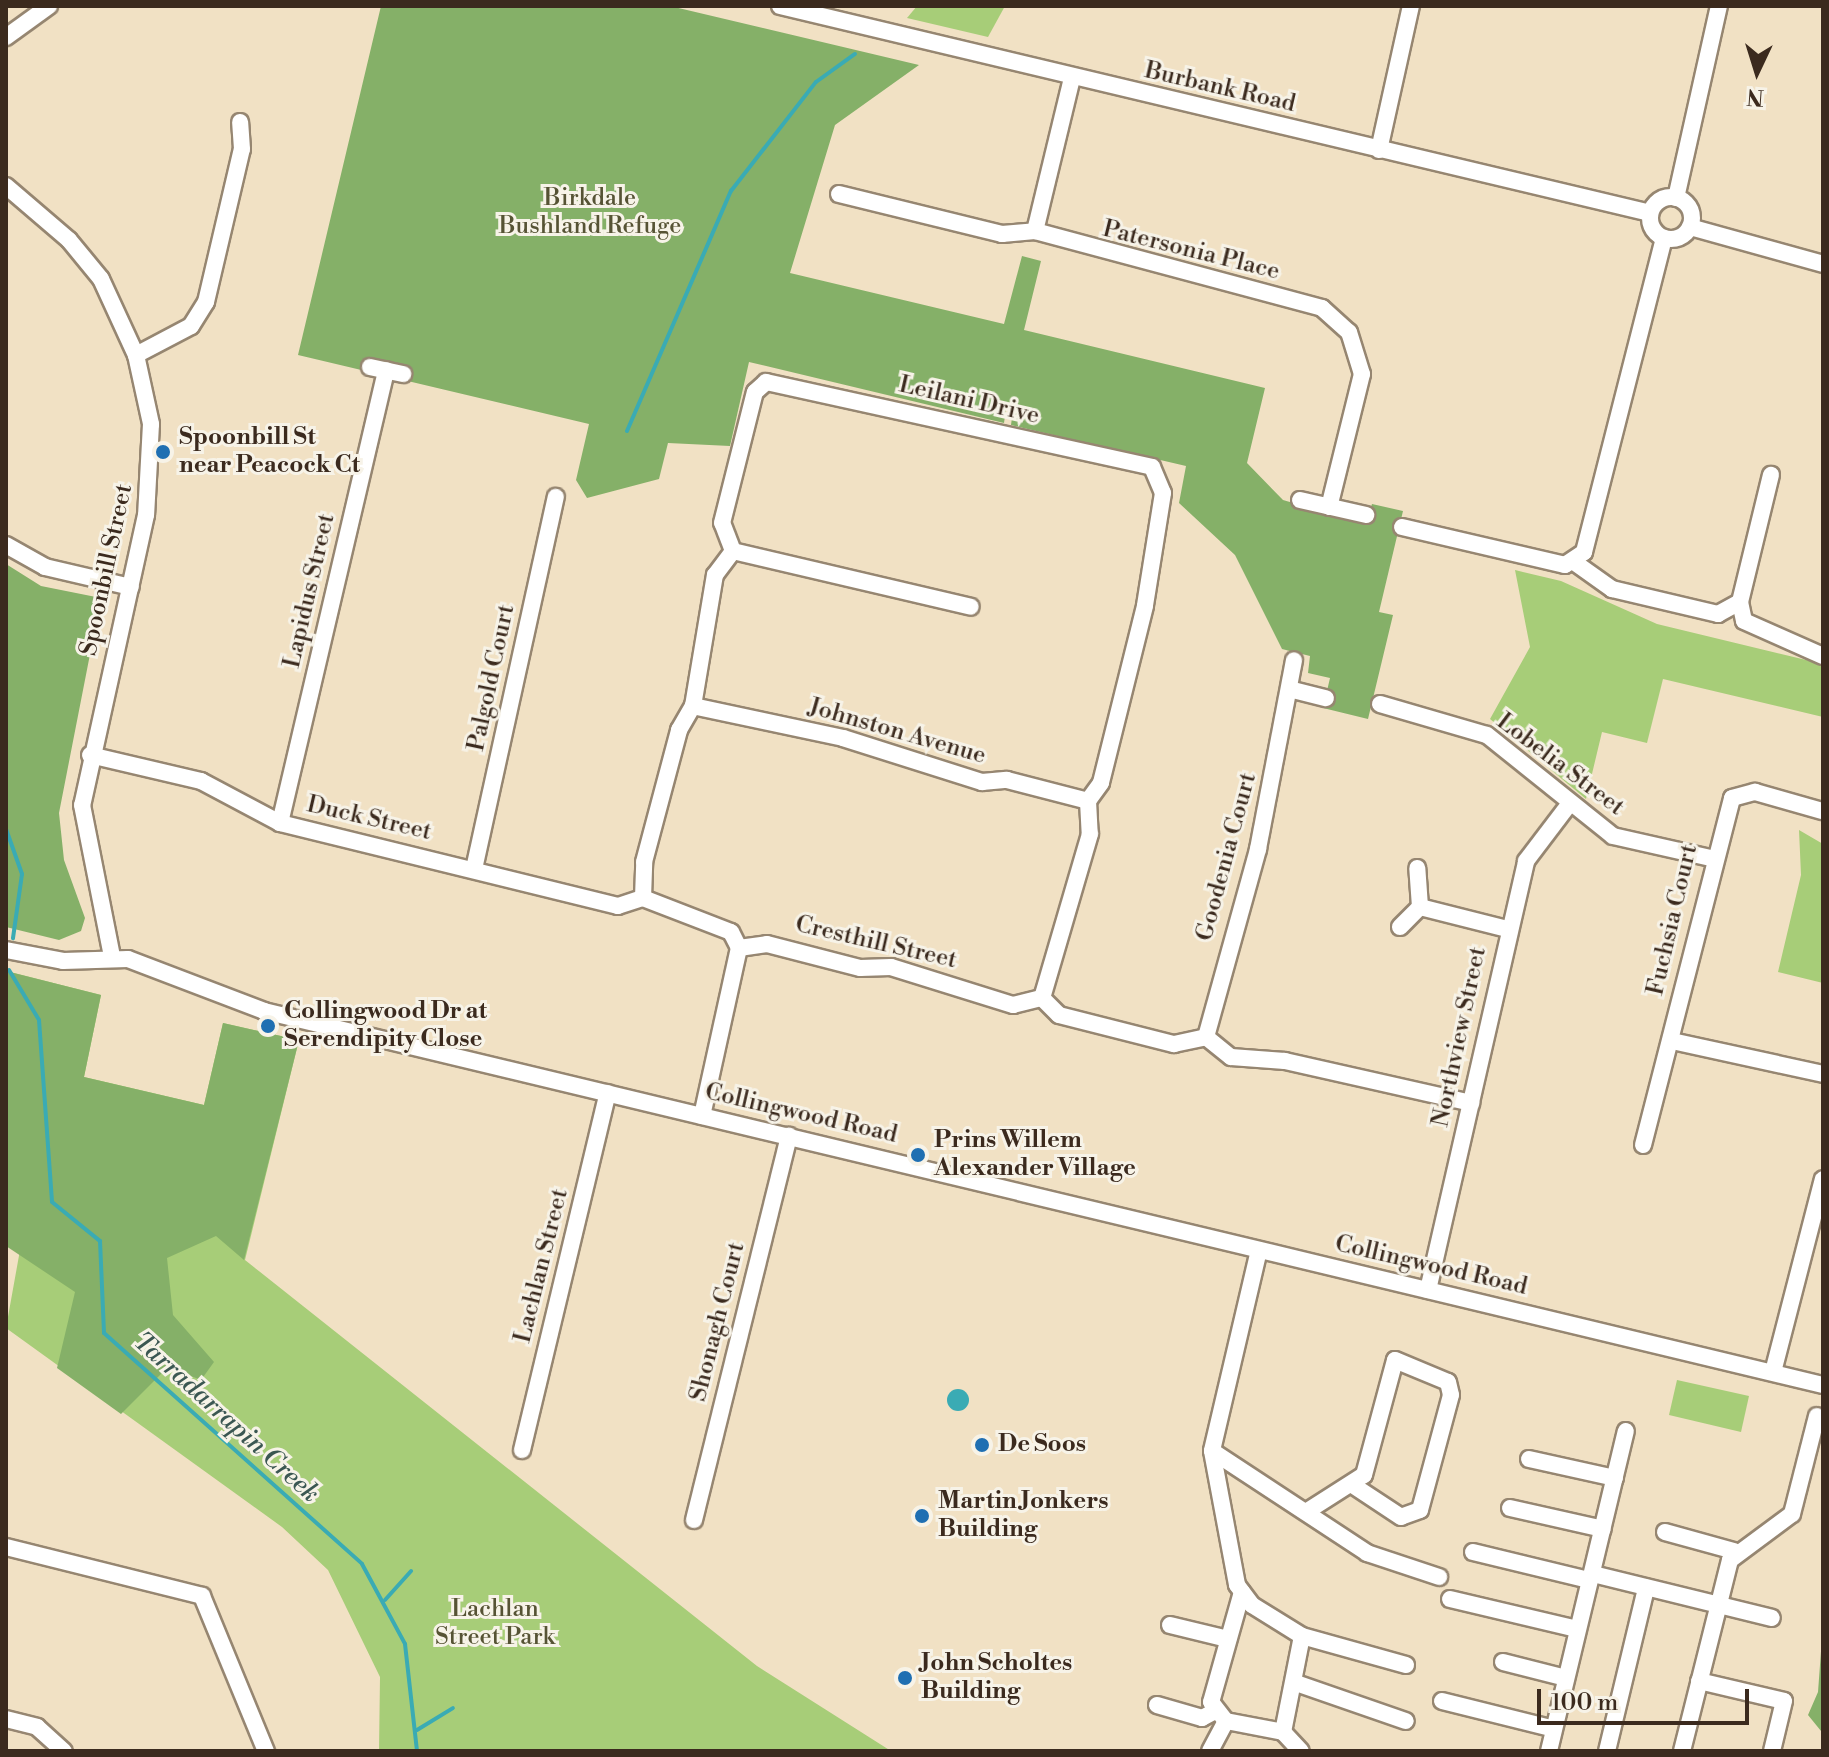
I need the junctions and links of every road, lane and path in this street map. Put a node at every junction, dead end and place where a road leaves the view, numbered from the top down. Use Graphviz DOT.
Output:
graph roads {
  1 [pos="49,6"];
  2 [pos="780,6"];
  3 [pos="1411,6"];
  4 [pos="1719,6"];
  5 [pos="6,37"];
  6 [pos="1072,78"];
  7 [pos="240,122"];
  8 [pos="1379,150"];
  9 [pos="6,186"];
  10 [pos="839,194"];
  11 [pos="1676,198"];
  12 [pos="1650,213"];
  13 [pos="1690,227"];
  14 [pos="1035,231"];
  15 [pos="1664,238"];
  16 [pos="1823,264"];
  17 [pos="136,355"];
  18 [pos="403,374"];
  19 [pos="1771,475"];
  20 [pos="556,497"];
  21 [pos="1300,500"];
  22 [pos="1329,507"];
  23 [pos="1366,515"];
  24 [pos="1402,527"];
  25 [pos="6,545"];
  26 [pos="733,551"];
  27 [pos="1574,562"];
  28 [pos="131,587"];
  29 [pos="1740,602"];
  30 [pos="971,607"];
  31 [pos="1823,656"];
  32 [pos="1294,660"];
  33 [pos="1289,689"];
  34 [pos="1326,698"];
  35 [pos="1380,704"];
  36 [pos="693,706"];
  37 [pos="90,755"];
  38 [pos="1088,801"];
  39 [pos="1567,807"];
  40 [pos="1822,811"];
  41 [pos="280,823"];
  42 [pos="1711,858"];
  43 [pos="1417,868"];
  44 [pos="474,869"];
  45 [pos="643,898"];
  46 [pos="1420,907"];
  47 [pos="1400,927"];
  48 [pos="1507,929"];
  49 [pos="739,948"];
  50 [pos="6,950"];
  51 [pos="112,957"];
  52 [pos="1042,998"];
  53 [pos="1206,1037"];
  54 [pos="1672,1041"];
  55 [pos="1823,1074"];
  56 [pos="608,1093"];
  57 [pos="1471,1103"];
  58 [pos="702,1116"];
  59 [pos="789,1136"];
  60 [pos="1643,1145"];
  61 [pos="1823,1179"];
  62 [pos="1259,1250"];
  63 [pos="1428,1290"];
  64 [pos="1773,1372"];
  65 [pos="1823,1385"];
  66 [pos="1817,1416"];
  67 [pos="1626,1431"];
  68 [pos="522,1450"];
  69 [pos="1212,1451"];
  70 [pos="1529,1459"];
  71 [pos="1615,1478"];
  72 [pos="1354,1486"];
  73 [pos="1510,1508"];
  74 [pos="1309,1510"];
  75 [pos="694,1520"];
  76 [pos="1603,1529"];
  77 [pos="1665,1532"];
  78 [pos="6,1547"];
  79 [pos="1734,1551"];
  80 [pos="1473,1552"];
  81 [pos="1439,1577"];
  82 [pos="1591,1577"];
  83 [pos="1646,1588"];
  84 [pos="1242,1592"];
  85 [pos="1450,1599"];
  86 [pos="1716,1605"];
  87 [pos="1772,1618"];
  88 [pos="1170,1625"];
  89 [pos="1577,1629"];
  90 [pos="1302,1636"];
  91 [pos="1228,1639"];
  92 [pos="1503,1662"];
  93 [pos="1406,1665"];
  94 [pos="1566,1678"];
  95 [pos="1699,1681"];
  96 [pos="1296,1683"];
  97 [pos="1442,1701"];
  98 [pos="1157,1705"];
  99 [pos="1220,1716"];
  100 [pos="6,1719"];
  101 [pos="1406,1721"];
  102 [pos="1554,1729"];
  103 [pos="1283,1732"];
  104 [pos="64,1751"];
  105 [pos="266,1751"];
  106 [pos="1210,1751"];
  107 [pos="1301,1751"];
  108 [pos="1549,1751"];
  109 [pos="1607,1751"];
  110 [pos="1682,1751"];
  111 [pos="1772,1751"];
  1 -- 5 [label="street"];
  2 -- 6 [label="street, Burbank Road"];
  3 -- 8 [label="street"];
  4 -- 11 [label="street"];
  6 -- 8 [label="street, Burbank Road"];
  6 -- 14 [label="street"];
  7 -- 17 [label="street"];
  8 -- 12 [label="street, Burbank Road"];
  9 -- 17 [label="street, Spoonbill Street"];
  10 -- 14 [label="street, Patersonia Place"];
  11 -- 12 [label="street"];
  11 -- 13 [label="street"];
  12 -- 15 [label="street"];
  13 -- 15 [label="street"];
  13 -- 16 [label="street"];
  14 -- 22 [label="street, Patersonia Place"];
  15 -- 27 [label="street"];
  17 -- 28 [label="street, Spoonbill Street"];
  18 -- 41 [label="street, Lapidus Street"];
  19 -- 29 [label="street"];
  20 -- 44 [label="street, Palgold Court"];
  21 -- 22 [label="street"];
  22 -- 23 [label="street"];
  24 -- 27 [label="street"];
  25 -- 28 [label="street"];
  26 -- 30 [label="street"];
  26 -- 36 [label="street"];
  26 -- 38 [label="street, Leilani Drive"];
  27 -- 29 [label="street"];
  28 -- 37 [label="street, Spoonbill Street"];
  29 -- 31 [label="street"];
  32 -- 33 [label="street, Goodenia Court"];
  33 -- 34 [label="street"];
  33 -- 53 [label="street, Goodenia Court"];
  35 -- 39 [label="street, Lobelia Street"];
  36 -- 38 [label="street, Johnston Avenue"];
  36 -- 45 [label="street"];
  37 -- 41 [label="street, Duck Street"];
  37 -- 51 [label="street, Spoonbill Street"];
  38 -- 52 [label="street, Leilani Drive"];
  39 -- 42 [label="street, Lobelia Street"];
  39 -- 48 [label="street, Northview Street"];
  40 -- 42 [label="street, Fuchsia Court"];
  41 -- 44 [label="street, Duck Street"];
  42 -- 54 [label="street, Fuchsia Court"];
  43 -- 46 [label="street"];
  44 -- 45 [label="street, Duck Street"];
  45 -- 49 [label="street"];
  46 -- 47 [label="street"];
  46 -- 48 [label="street"];
  48 -- 57 [label="street, Northview Street"];
  49 -- 52 [label="street, Cresthill Street"];
  49 -- 58 [label="street"];
  50 -- 51 [label="street, Collingwood Road"];
  51 -- 56 [label="street, Collingwood Road"];
  52 -- 53 [label="street"];
  53 -- 57 [label="street"];
  54 -- 55 [label="street"];
  54 -- 60 [label="street, Fuchsia Court"];
  56 -- 58 [label="street, Collingwood Road"];
  56 -- 68 [label="street, Lachlan Street"];
  57 -- 63 [label="street, Northview Street"];
  58 -- 59 [label="street, Collingwood Road"];
  59 -- 62 [label="street, Collingwood Road"];
  59 -- 75 [label="street, Shonagh Court"];
  61 -- 64 [label="street"];
  62 -- 63 [label="street, Collingwood Road"];
  62 -- 69 [label="street"];
  63 -- 64 [label="street, Collingwood Road"];
  64 -- 65 [label="street, Collingwood Road"];
  66 -- 79 [label="street"];
  67 -- 71 [label="street"];
  69 -- 74 [label="street"];
  69 -- 84 [label="street"];
  70 -- 71 [label="street"];
  71 -- 76 [label="street"];
  72 -- 72 [label="street"];
  72 -- 74 [label="street"];
  73 -- 76 [label="street"];
  74 -- 81 [label="street"];
  76 -- 82 [label="street"];
  77 -- 79 [label="street"];
  78 -- 105 [label="street"];
  79 -- 86 [label="street"];
  80 -- 82 [label="street"];
  82 -- 83 [label="street"];
  82 -- 89 [label="street"];
  83 -- 86 [label="street"];
  83 -- 109 [label="street"];
  84 -- 90 [label="street"];
  84 -- 91 [label="street"];
  85 -- 89 [label="street"];
  86 -- 87 [label="street"];
  86 -- 95 [label="street"];
  88 -- 91 [label="street"];
  89 -- 94 [label="street"];
  90 -- 93 [label="street"];
  90 -- 96 [label="street"];
  91 -- 99 [label="street"];
  92 -- 94 [label="street"];
  94 -- 102 [label="street"];
  95 -- 110 [label="street"];
  95 -- 111 [label="street"];
  96 -- 101 [label="street"];
  96 -- 103 [label="street"];
  97 -- 102 [label="street"];
  98 -- 99 [label="street"];
  99 -- 103 [label="street"];
  99 -- 106 [label="street"];
  100 -- 104 [label="street"];
  102 -- 108 [label="street"];
  103 -- 107 [label="street"];
}
